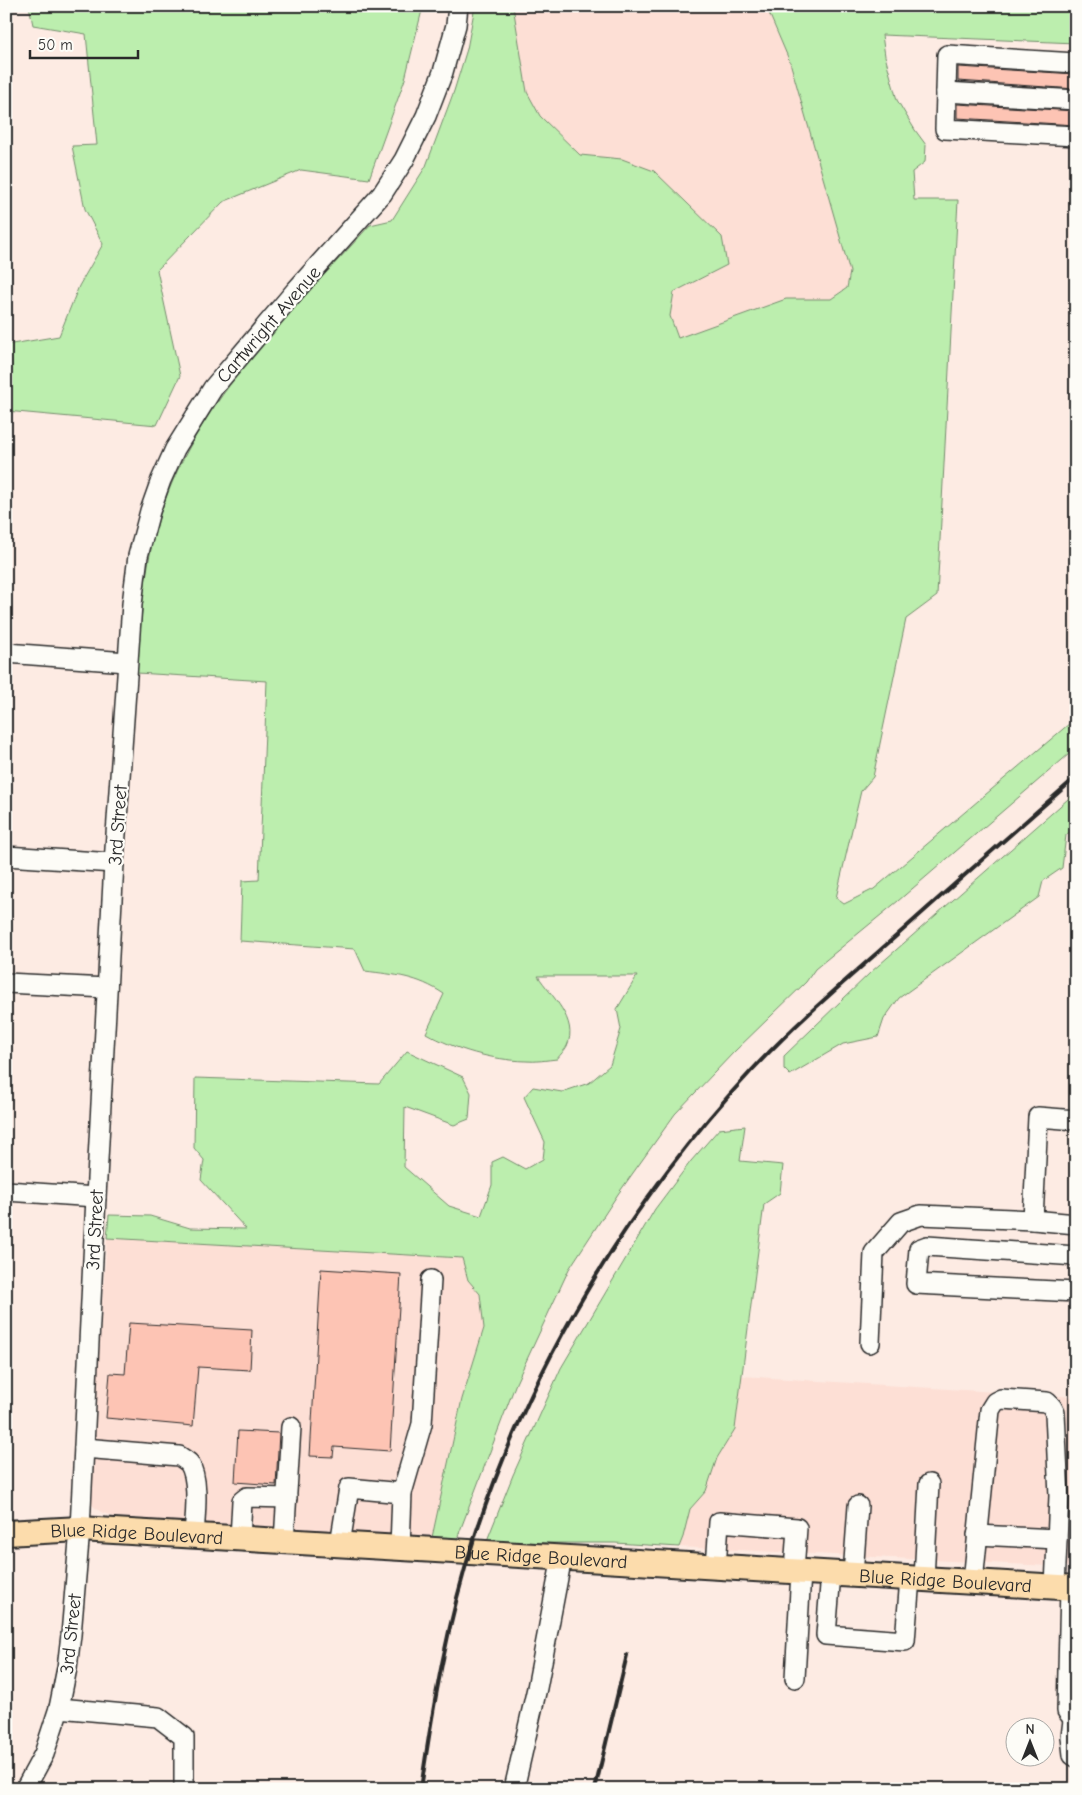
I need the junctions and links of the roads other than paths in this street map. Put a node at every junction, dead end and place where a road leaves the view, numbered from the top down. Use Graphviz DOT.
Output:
graph roads {
  1 [pos="458,6"];
  2 [pos="1076,63"];
  3 [pos="946,92"];
  4 [pos="1076,100"];
  5 [pos="1076,136"];
  6 [pos="6,654"];
  7 [pos="127,662"];
  8 [pos="6,856"];
  9 [pos="114,863"];
  10 [pos="6,982"];
  11 [pos="107,988"];
  12 [pos="1076,1120"];
  13 [pos="6,1191"];
  14 [pos="96,1198"];
  15 [pos="956,1217"];
  16 [pos="1033,1220"];
  17 [pos="1076,1224"];
  18 [pos="954,1248"];
  19 [pos="1076,1256"];
  20 [pos="430,1280"];
  21 [pos="1076,1292"];
  22 [pos="870,1343"];
  23 [pos="291,1427"];
  24 [pos="84,1448"];
  25 [pos="929,1484"];
  26 [pos="402,1493"];
  27 [pos="287,1498"];
  28 [pos="858,1506"];
  29 [pos="80,1529"];
  30 [pos="6,1533"];
  31 [pos="978,1535"];
  32 [pos="194,1536"];
  33 [pos="240,1539"];
  34 [pos="1057,1539"];
  35 [pos="284,1541"];
  36 [pos="340,1544"];
  37 [pos="400,1548"];
  38 [pos="562,1557"];
  39 [pos="716,1567"];
  40 [pos="797,1571"];
  41 [pos="842,1574"];
  42 [pos="917,1579"];
  43 [pos="973,1582"];
  44 [pos="1067,1587"];
  45 [pos="795,1678"];
  46 [pos="59,1708"];
  47 [pos="1074,1721"];
  48 [pos="1076,1757"];
  49 [pos="32,1786"];
  50 [pos="184,1789"];
  51 [pos="514,1789"];
  1 -- 7 [label="street, Cartwright Avenue"];
  2 -- 3 [label="street"];
  3 -- 4 [label="street"];
  3 -- 5 [label="street"];
  6 -- 7 [label="street"];
  7 -- 9 [label="street, 3rd Street"];
  8 -- 9 [label="street"];
  9 -- 11 [label="street, 3rd Street"];
  10 -- 11 [label="street"];
  11 -- 14 [label="street, 3rd Street"];
  12 -- 16 [label="street"];
  13 -- 14 [label="street"];
  14 -- 24 [label="street, 3rd Street"];
  15 -- 16 [label="street"];
  15 -- 18 [label="street"];
  15 -- 22 [label="street"];
  16 -- 17 [label="street"];
  18 -- 19 [label="street"];
  18 -- 21 [label="street"];
  20 -- 26 [label="street"];
  23 -- 27 [label="street"];
  24 -- 29 [label="street, 3rd Street"];
  24 -- 32 [label="street"];
  25 -- 42 [label="street"];
  26 -- 36 [label="street"];
  26 -- 37 [label="street"];
  27 -- 33 [label="street"];
  27 -- 35 [label="street"];
  28 -- 41 [label="street"];
  29 -- 30 [label="main road, Blue Ridge Boulevard"];
  29 -- 32 [label="main road, Blue Ridge Boulevard"];
  29 -- 46 [label="street, 3rd Street"];
  31 -- 34 [label="street"];
  31 -- 34 [label="street"];
  31 -- 43 [label="street"];
  32 -- 33 [label="main road, Blue Ridge Boulevard"];
  33 -- 35 [label="main road, Blue Ridge Boulevard"];
  34 -- 44 [label="street"];
  35 -- 36 [label="main road, Blue Ridge Boulevard"];
  36 -- 37 [label="main road, Blue Ridge Boulevard"];
  37 -- 38 [label="main road, Blue Ridge Boulevard"];
  38 -- 39 [label="main road, Blue Ridge Boulevard"];
  38 -- 51 [label="street"];
  39 -- 40 [label="main road, Blue Ridge Boulevard"];
  39 -- 40 [label="street"];
  40 -- 41 [label="main road, Blue Ridge Boulevard"];
  40 -- 45 [label="street"];
  41 -- 42 [label="main road, Blue Ridge Boulevard"];
  41 -- 42 [label="street"];
  42 -- 43 [label="main road, Blue Ridge Boulevard"];
  43 -- 44 [label="main road, Blue Ridge Boulevard"];
  44 -- 47 [label="street"];
  46 -- 49 [label="street, 3rd Street"];
  46 -- 50 [label="street"];
  47 -- 48 [label="street"];
}
